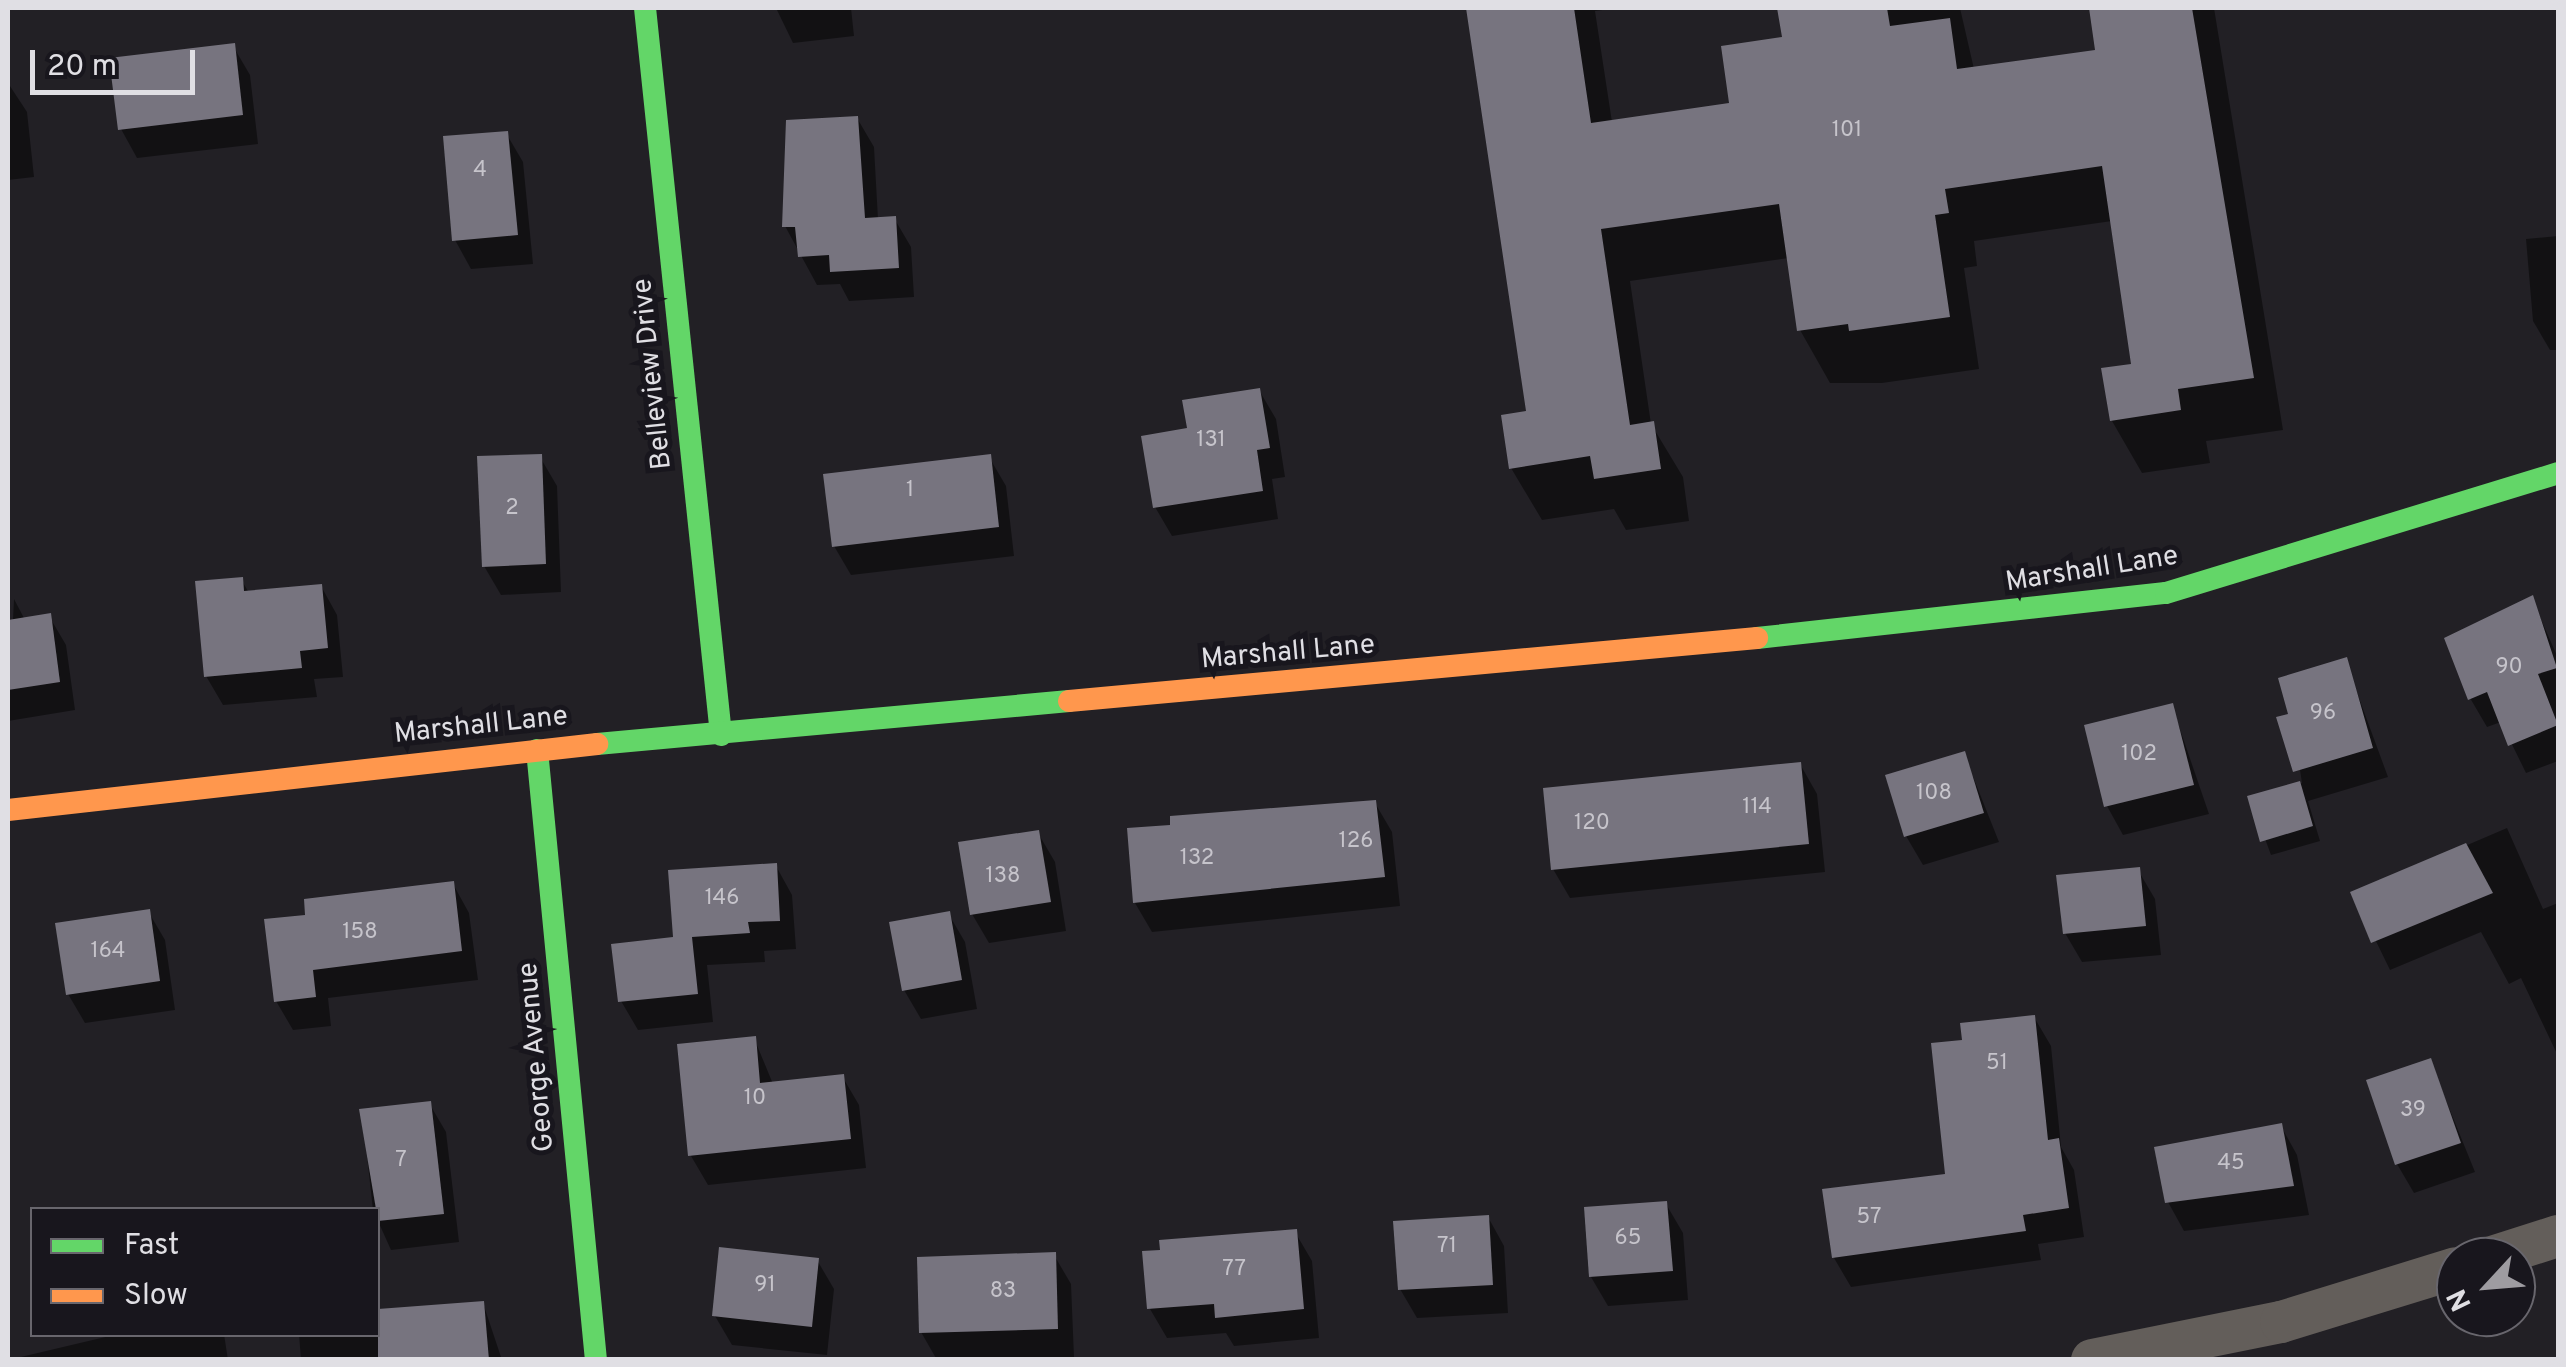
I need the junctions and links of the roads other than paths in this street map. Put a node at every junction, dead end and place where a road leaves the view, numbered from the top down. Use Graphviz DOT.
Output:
graph roads {
  1 [pos="646,8"];
  2 [pos="2558,473"];
  3 [pos="721,735"];
  4 [pos="537,750"];
  5 [pos="8,810"];
  6 [pos="2436,1274"];
  7 [pos="596,1360"];
  8 [pos="2092,1360"];
  1 -- 3 [label="street, Belleview Drive"];
  2 -- 3 [label="street, Marshall Lane"];
  3 -- 4 [label="street, Marshall Lane"];
  4 -- 5 [label="street, Marshall Lane"];
  4 -- 7 [label="street, George Avenue"];
  6 -- 8 [label="street"];
}
